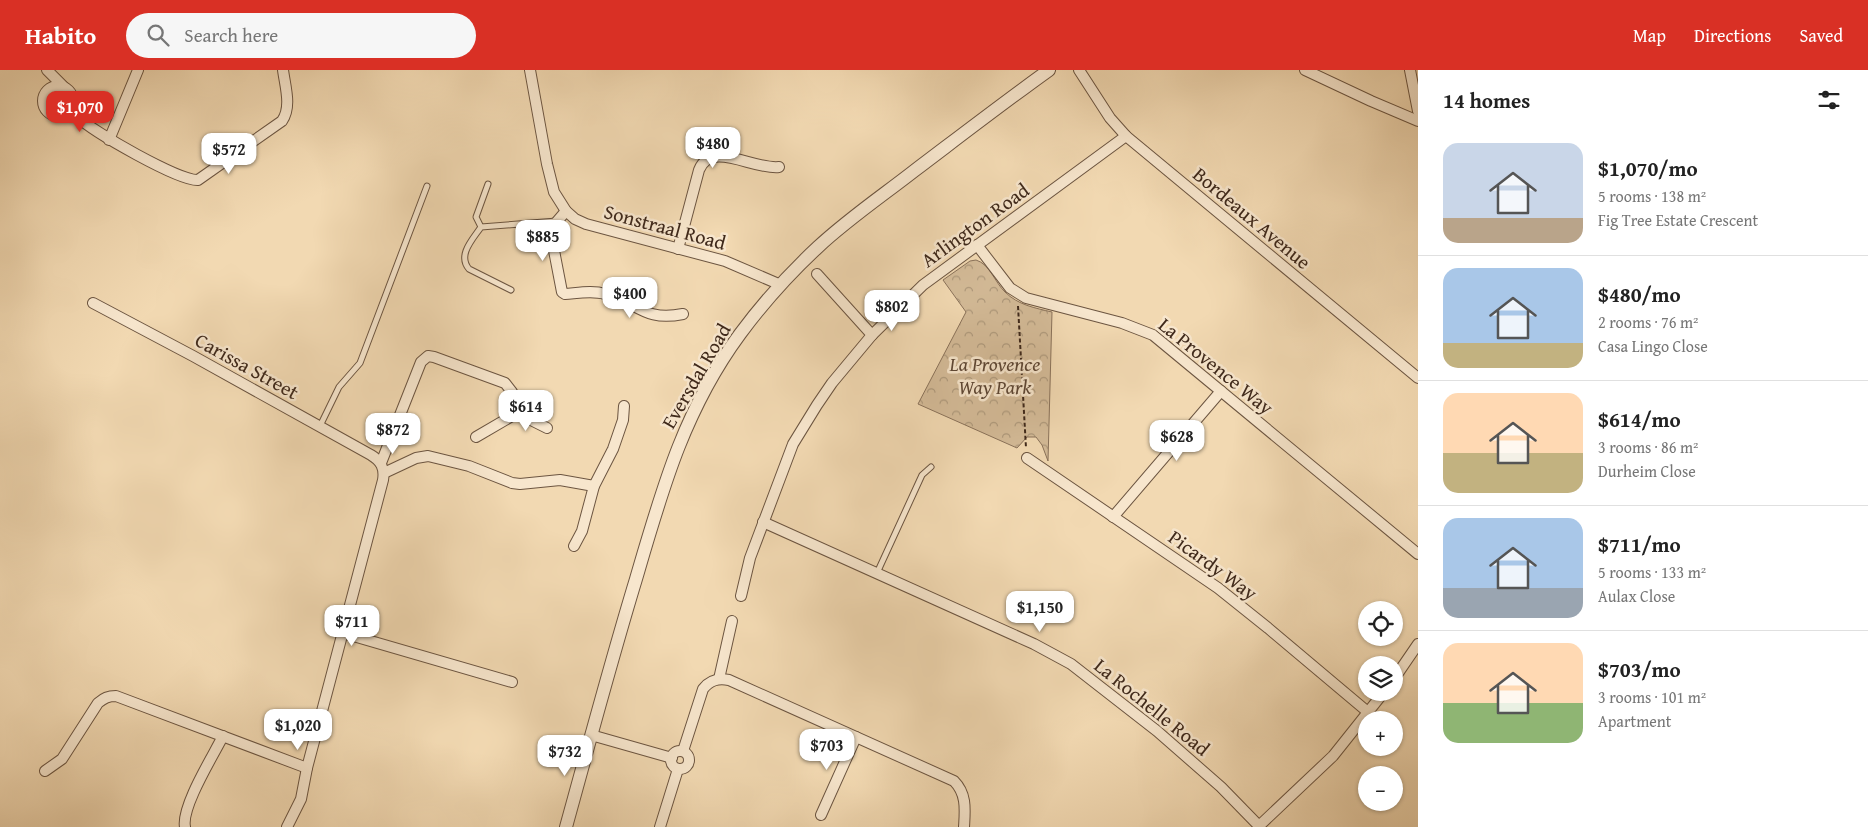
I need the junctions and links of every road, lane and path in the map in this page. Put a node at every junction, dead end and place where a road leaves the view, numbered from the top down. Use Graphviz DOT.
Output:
graph roads {
  1 [pos="138,70"];
  2 [pos="283,70"];
  3 [pos="530,70"];
  4 [pos="1049,70"];
  5 [pos="1079,70"];
  6 [pos="1305,70"];
  7 [pos="1410,70"];
  8 [pos="47,71"];
  9 [pos="64,87"];
  10 [pos="46,91"];
  11 [pos="72,107"];
  12 [pos="1418,111"];
  13 [pos="1418,121"];
  14 [pos="1126,136"];
  15 [pos="109,140"];
  16 [pos="779,167"];
  17 [pos="488,184"];
  18 [pos="427,186"];
  19 [pos="566,211"];
  20 [pos="558,221"];
  21 [pos="481,227"];
  22 [pos="977,245"];
  23 [pos="678,249"];
  24 [pos="817,274"];
  25 [pos="781,285"];
  26 [pos="511,290"];
  27 [pos="1017,293"];
  28 [pos="93,304"];
  29 [pos="683,314"];
  30 [pos="872,335"];
  31 [pos="1418,378"];
  32 [pos="1221,391"];
  33 [pos="624,406"];
  34 [pos="517,413"];
  35 [pos="320,427"];
  36 [pos="547,428"];
  37 [pos="476,437"];
  38 [pos="1027,458"];
  39 [pos="931,467"];
  40 [pos="383,468"];
  41 [pos="594,486"];
  42 [pos="1113,517"];
  43 [pos="763,522"];
  44 [pos="574,546"];
  45 [pos="1418,554"];
  46 [pos="876,573"];
  47 [pos="741,596"];
  48 [pos="732,622"];
  49 [pos="343,633"];
  50 [pos="1418,644"];
  51 [pos="1403,666"];
  52 [pos="719,679"];
  53 [pos="512,682"];
  54 [pos="1367,711"];
  55 [pos="1358,726"];
  56 [pos="591,735"];
  57 [pos="223,736"];
  58 [pos="856,736"];
  59 [pos="683,751"];
  60 [pos="672,758"];
  61 [pos="307,768"];
  62 [pos="678,769"];
  63 [pos="45,771"];
  64 [pos="821,815"];
  65 [pos="185,827"];
  66 [pos="287,827"];
  67 [pos="566,827"];
  68 [pos="660,827"];
  69 [pos="964,827"];
  70 [pos="1259,827"];
  1 -- 15 [label="street"];
  2 -- 15 [label="street"];
  3 -- 19 [label="street, Sonstraal Road"];
  4 -- 25 [label="street, Eversdal Road"];
  5 -- 14 [label="street, Bordeaux Avenue"];
  6 -- 13 [label="street"];
  7 -- 12 [label="street"];
  8 -- 9 [label="street"];
  8 -- 10 [label="street"];
  9 -- 10 [label="street"];
  9 -- 11 [label="street"];
  10 -- 11 [label="street"];
  11 -- 15 [label="street"];
  14 -- 22 [label="street, Arlington Road"];
  14 -- 31 [label="street, Bordeaux Avenue"];
  16 -- 23 [label="street"];
  17 -- 21 [label="lane"];
  18 -- 35 [label="lane"];
  19 -- 20 [label="street"];
  19 -- 23 [label="street, Sonstraal Road"];
  20 -- 21 [label="lane"];
  20 -- 29 [label="street"];
  21 -- 26 [label="lane"];
  22 -- 27 [label="street, La Provence Way"];
  22 -- 30 [label="street, Arlington Road"];
  23 -- 25 [label="street, Sonstraal Road"];
  24 -- 30 [label="street"];
  25 -- 56 [label="street, Eversdal Road"];
  27 -- 32 [label="street, La Provence Way"];
  27 -- 38 [label="path"];
  28 -- 35 [label="street, Carissa Street"];
  30 -- 43 [label="street, Arlington Road"];
  32 -- 42 [label="street"];
  32 -- 45 [label="street, La Provence Way"];
  33 -- 41 [label="street"];
  34 -- 36 [label="street"];
  34 -- 37 [label="street"];
  34 -- 40 [label="street"];
  35 -- 40 [label="street, Carissa Street"];
  38 -- 42 [label="street, Picardy Way"];
  39 -- 46 [label="lane"];
  40 -- 41 [label="street"];
  40 -- 49 [label="street"];
  41 -- 44 [label="street"];
  42 -- 54 [label="street, Picardy Way"];
  43 -- 46 [label="street, La Rochelle Road"];
  43 -- 47 [label="street, Arlington Road"];
  46 -- 70 [label="street, La Rochelle Road"];
  48 -- 52 [label="street"];
  49 -- 53 [label="street"];
  49 -- 61 [label="street"];
  50 -- 51 [label="street"];
  52 -- 58 [label="street"];
  52 -- 59 [label="street"];
  55 -- 70 [label="street"];
  56 -- 60 [label="street"];
  56 -- 67 [label="street, Eversdal Road"];
  57 -- 61 [label="street"];
  57 -- 63 [label="street"];
  57 -- 65 [label="street"];
  58 -- 64 [label="street"];
  58 -- 69 [label="street"];
  59 -- 60 [label="street"];
  59 -- 62 [label="street"];
  60 -- 62 [label="street"];
  61 -- 66 [label="street"];
  62 -- 68 [label="street"];
}
